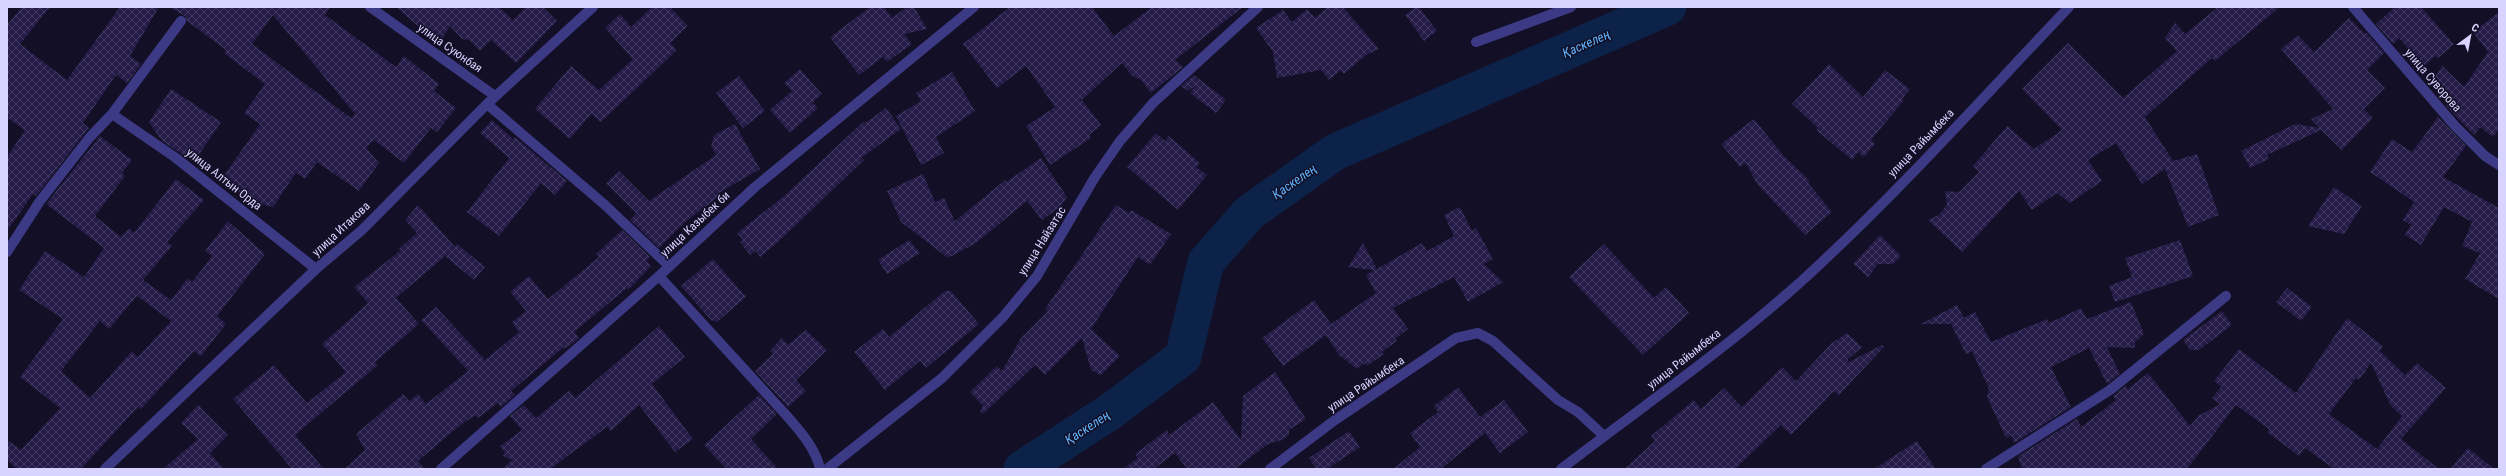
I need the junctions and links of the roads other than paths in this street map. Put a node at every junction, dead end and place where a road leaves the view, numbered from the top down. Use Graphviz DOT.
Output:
graph roads {
  1 [pos="370,7"];
  2 [pos="593,7"];
  3 [pos="974,7"];
  4 [pos="1258,7"];
  5 [pos="1571,7"];
  6 [pos="2069,7"];
  7 [pos="2353,7"];
  8 [pos="181,21"];
  9 [pos="1476,42"];
  10 [pos="495,96"];
  11 [pos="487,104"];
  12 [pos="112,114"];
  13 [pos="2499,165"];
  14 [pos="7,252"];
  15 [pos="669,266"];
  16 [pos="316,269"];
  17 [pos="659,276"];
  18 [pos="2226,296"];
  19 [pos="1604,436"];
  20 [pos="105,469"];
  21 [pos="441,469"];
  22 [pos="820,469"];
  23 [pos="826,469"];
  24 [pos="1270,469"];
  25 [pos="1561,469"];
  26 [pos="1986,469"];
  1 -- 10 [label="street, улица Суюнбая"];
  2 -- 10 [label="street, улица Итакова"];
  3 -- 15 [label="street, улица Казыбек би"];
  4 -- 23 [label="street, улица Найзатас"];
  5 -- 9 [label="street"];
  6 -- 19 [label="street, улица Райымбека"];
  7 -- 13 [label="street, улица Суворова"];
  8 -- 12 [label="street"];
  10 -- 11 [label="street, улица Итакова"];
  11 -- 15 [label="street"];
  11 -- 16 [label="street, улица Итакова"];
  12 -- 14 [label="street"];
  12 -- 16 [label="street, улица Алтын Орда"];
  15 -- 17 [label="street, улица Казыбек би"];
  16 -- 20 [label="street, улица Итакова"];
  17 -- 21 [label="street, улица Казыбек би"];
  17 -- 22 [label="street"];
  18 -- 26 [label="street"];
  19 -- 24 [label="street, улица Райымбека"];
  19 -- 25 [label="street"];
}
